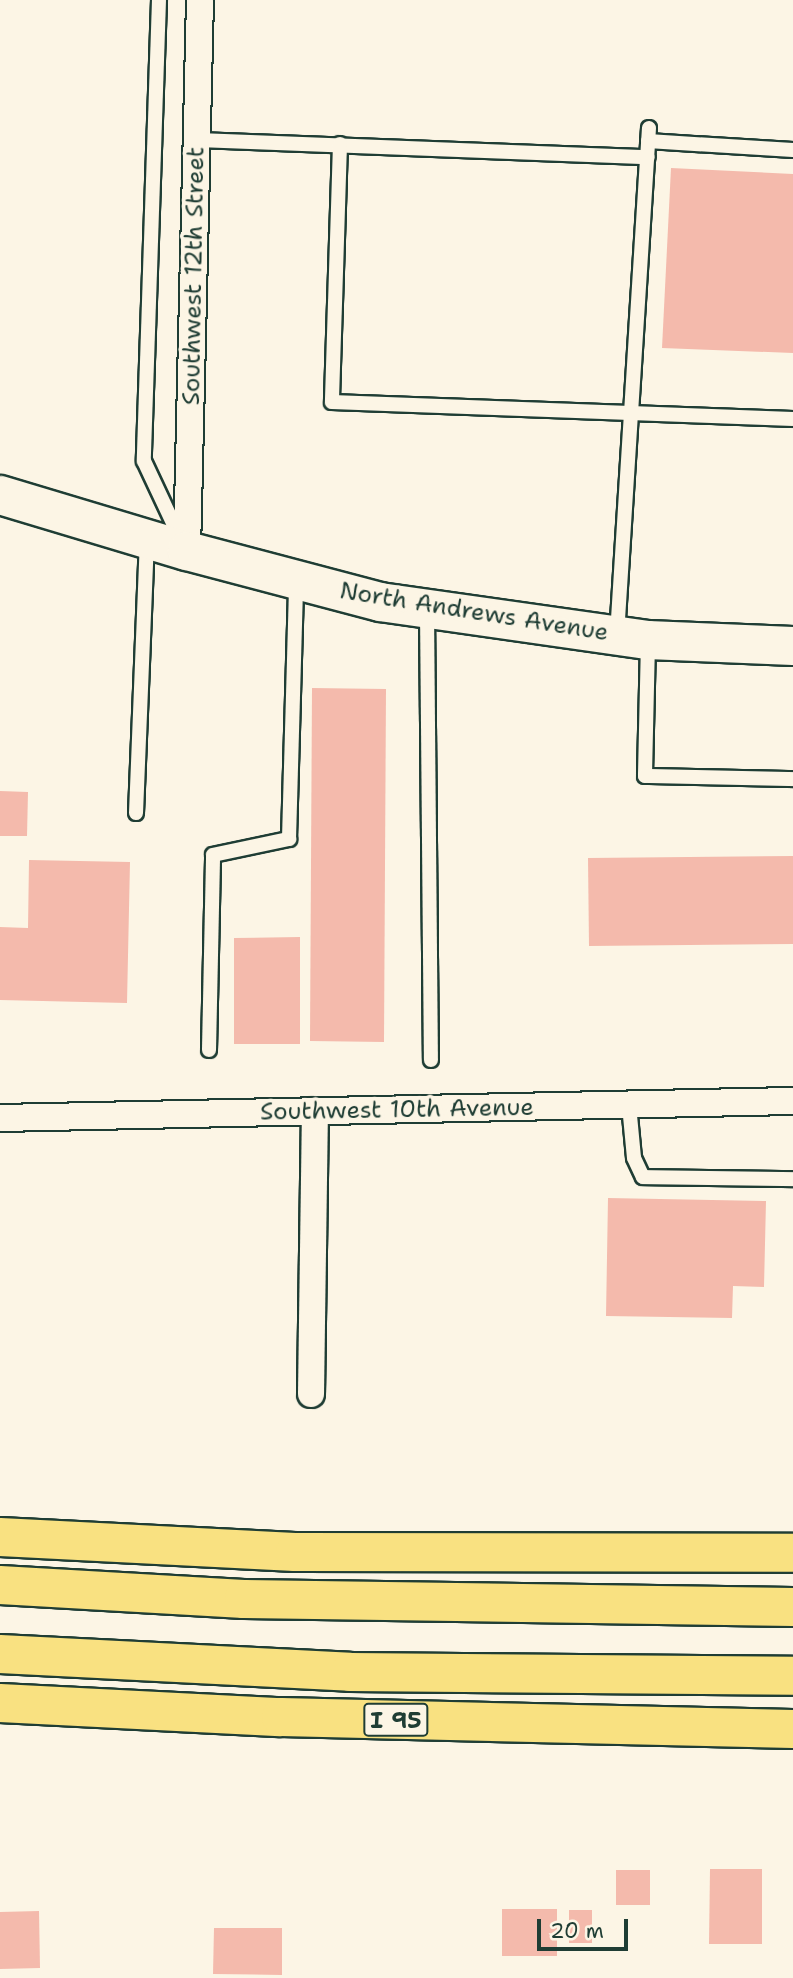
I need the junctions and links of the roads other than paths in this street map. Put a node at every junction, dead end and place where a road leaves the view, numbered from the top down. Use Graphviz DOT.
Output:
graph roads {
  1 [pos="159,0"];
  2 [pos="200,0"];
  3 [pos="198,140"];
  4 [pos="340,144"];
  5 [pos="793,150"];
  6 [pos="648,157"];
  7 [pos="631,410"];
  8 [pos="793,419"];
  9 [pos="0,495"];
  10 [pos="147,539"];
  11 [pos="187,551"];
  12 [pos="296,580"];
  13 [pos="426,609"];
  14 [pos="633,638"];
  15 [pos="793,646"];
  16 [pos="793,779"];
  17 [pos="136,813"];
  18 [pos="209,1050"];
  19 [pos="431,1060"];
  20 [pos="793,1101"];
  21 [pos="629,1105"];
  22 [pos="316,1111"];
  23 [pos="0,1118"];
  24 [pos="793,1179"];
  25 [pos="311,1394"];
  26 [pos="0,1537"];
  27 [pos="793,1553"];
  28 [pos="0,1585"];
  29 [pos="793,1607"];
  30 [pos="0,1654"];
  31 [pos="793,1676"];
  32 [pos="0,1703"];
  33 [pos="793,1729"];
  1 -- 11 [label="lane"];
  2 -- 3 [label="street, Southwest 12th Street"];
  3 -- 4 [label="lane"];
  3 -- 11 [label="street, Southwest 12th Street"];
  4 -- 6 [label="lane"];
  4 -- 7 [label="lane"];
  5 -- 6 [label="lane"];
  6 -- 7 [label="lane"];
  7 -- 8 [label="lane"];
  7 -- 14 [label="lane"];
  9 -- 10 [label="main road, North Andrews Avenue"];
  10 -- 11 [label="main road, North Andrews Avenue"];
  10 -- 17 [label="lane"];
  11 -- 12 [label="main road, North Andrews Avenue"];
  12 -- 13 [label="main road, North Andrews Avenue"];
  12 -- 18 [label="lane"];
  13 -- 14 [label="main road, North Andrews Avenue"];
  13 -- 19 [label="lane"];
  14 -- 15 [label="main road, North Andrews Avenue"];
  14 -- 16 [label="lane"];
  20 -- 21 [label="street, Southwest 10th Avenue"];
  21 -- 22 [label="street, Southwest 10th Avenue"];
  21 -- 24 [label="lane"];
  22 -- 23 [label="street, Southwest 10th Avenue"];
  22 -- 25 [label="street"];
  26 -- 27 [label="highway"];
  28 -- 29 [label="highway"];
  30 -- 31 [label="highway"];
  32 -- 33 [label="highway, I 95"];
}
